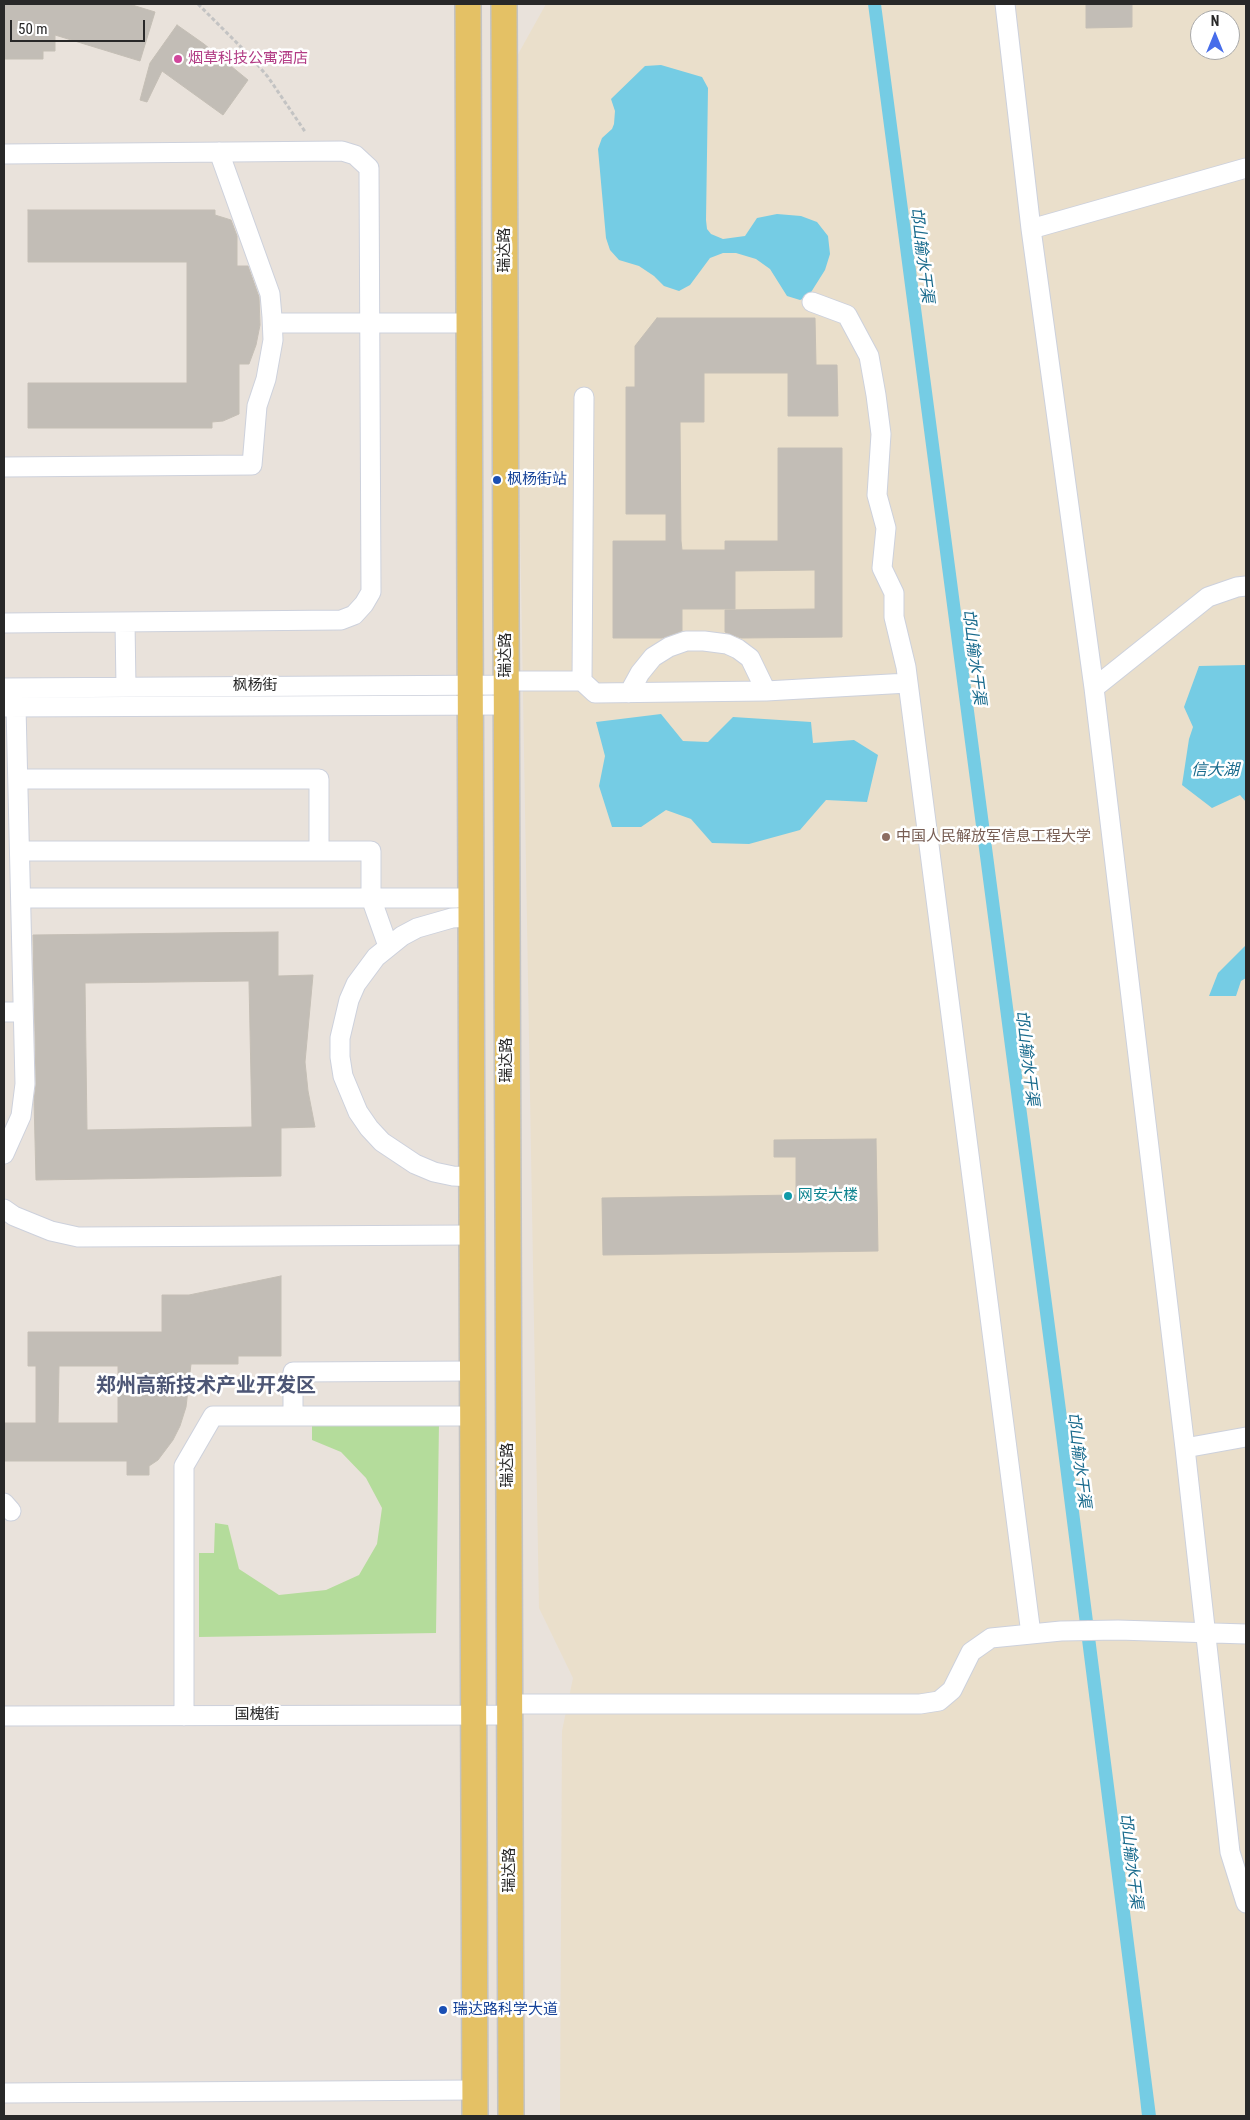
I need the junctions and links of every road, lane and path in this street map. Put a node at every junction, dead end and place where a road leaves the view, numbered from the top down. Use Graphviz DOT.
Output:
graph roads {
  1 [pos="198,4"];
  2 [pos="468,4"];
  3 [pos="504,4"];
  4 [pos="1005,4"];
  5 [pos="219,152"];
  6 [pos="314,152"];
  7 [pos="4,154"];
  8 [pos="1246,168"];
  9 [pos="1031,229"];
  10 [pos="812,302"];
  11 [pos="273,323"];
  12 [pos="370,323"];
  13 [pos="469,323"];
  14 [pos="584,397"];
  15 [pos="4,467"];
  16 [pos="1246,586"];
  17 [pos="125,622"];
  18 [pos="4,623"];
  19 [pos="582,681"];
  20 [pos="908,683"];
  21 [pos="126,687"];
  22 [pos="4,688"];
  23 [pos="1094,688"];
  24 [pos="766,690"];
  25 [pos="506,691"];
  26 [pos="629,693"];
  27 [pos="470,695"];
  28 [pos="10,707"];
  29 [pos="13,768"];
  30 [pos="20,851"];
  31 [pos="319,851"];
  32 [pos="21,898"];
  33 [pos="371,898"];
  34 [pos="471,910"];
  35 [pos="388,946"];
  36 [pos="4,1012"];
  37 [pos="23,1012"];
  38 [pos="4,1154"];
  39 [pos="472,1177"];
  40 [pos="4,1209"];
  41 [pos="472,1235"];
  42 [pos="472,1372"];
  43 [pos="293,1416"];
  44 [pos="472,1416"];
  45 [pos="1246,1437"];
  46 [pos="1185,1448"];
  47 [pos="1207,1633"];
  48 [pos="1031,1634"];
  49 [pos="1246,1634"];
  50 [pos="509,1709"];
  51 [pos="473,1715"];
  52 [pos="4,1716"];
  53 [pos="184,1716"];
  54 [pos="1246,1904"];
  55 [pos="474,2090"];
  56 [pos="4,2093"];
  57 [pos="475,2116"];
  58 [pos="511,2116"];
  1 -- 6 [label="path"];
  2 -- 13 [label="main road"];
  3 -- 25 [label="main road, 瑞达路"];
  4 -- 9 [label="street"];
  5 -- 6 [label="street"];
  5 -- 7 [label="street"];
  5 -- 11 [label="street"];
  6 -- 12 [label="street"];
  8 -- 9 [label="street"];
  9 -- 23 [label="street"];
  10 -- 20 [label="street"];
  11 -- 12 [label="street"];
  11 -- 15 [label="street"];
  12 -- 13 [label="street"];
  12 -- 17 [label="street"];
  13 -- 27 [label="main road"];
  14 -- 19 [label="street"];
  16 -- 23 [label="street"];
  17 -- 18 [label="street"];
  17 -- 21 [label="street"];
  19 -- 25 [label="street, 枫杨街"];
  19 -- 26 [label="street"];
  20 -- 24 [label="street"];
  20 -- 48 [label="street"];
  21 -- 22 [label="street, 枫杨街"];
  21 -- 27 [label="street, 枫杨街"];
  23 -- 46 [label="street"];
  24 -- 26 [label="street"];
  24 -- 26 [label="street"];
  25 -- 27 [label="street, 枫杨街"];
  25 -- 50 [label="main road, 瑞达路"];
  27 -- 28 [label="street, 枫杨街"];
  27 -- 34 [label="main road"];
  28 -- 29 [label="street"];
  29 -- 30 [label="street"];
  29 -- 31 [label="street"];
  30 -- 31 [label="street"];
  30 -- 32 [label="street"];
  31 -- 33 [label="street"];
  32 -- 33 [label="street"];
  32 -- 37 [label="street"];
  33 -- 34 [label="street"];
  33 -- 35 [label="street"];
  34 -- 35 [label="street"];
  34 -- 39 [label="main road"];
  35 -- 39 [label="street"];
  36 -- 37 [label="street"];
  37 -- 38 [label="street"];
  39 -- 41 [label="main road"];
  40 -- 41 [label="street"];
  41 -- 42 [label="main road"];
  42 -- 43 [label="street"];
  42 -- 44 [label="main road"];
  43 -- 44 [label="street"];
  43 -- 53 [label="street"];
  44 -- 51 [label="main road"];
  45 -- 46 [label="street"];
  46 -- 47 [label="street"];
  47 -- 48 [label="street, 国槐街"];
  47 -- 49 [label="street, 国槐街"];
  47 -- 54 [label="street"];
  48 -- 50 [label="street, 国槐街"];
  50 -- 51 [label="street, 国槐街"];
  50 -- 58 [label="main road, 瑞达路"];
  51 -- 53 [label="street, 国槐街"];
  51 -- 55 [label="main road"];
  52 -- 53 [label="street, 国槐街"];
  55 -- 56 [label="street"];
  55 -- 57 [label="main road"];
}
